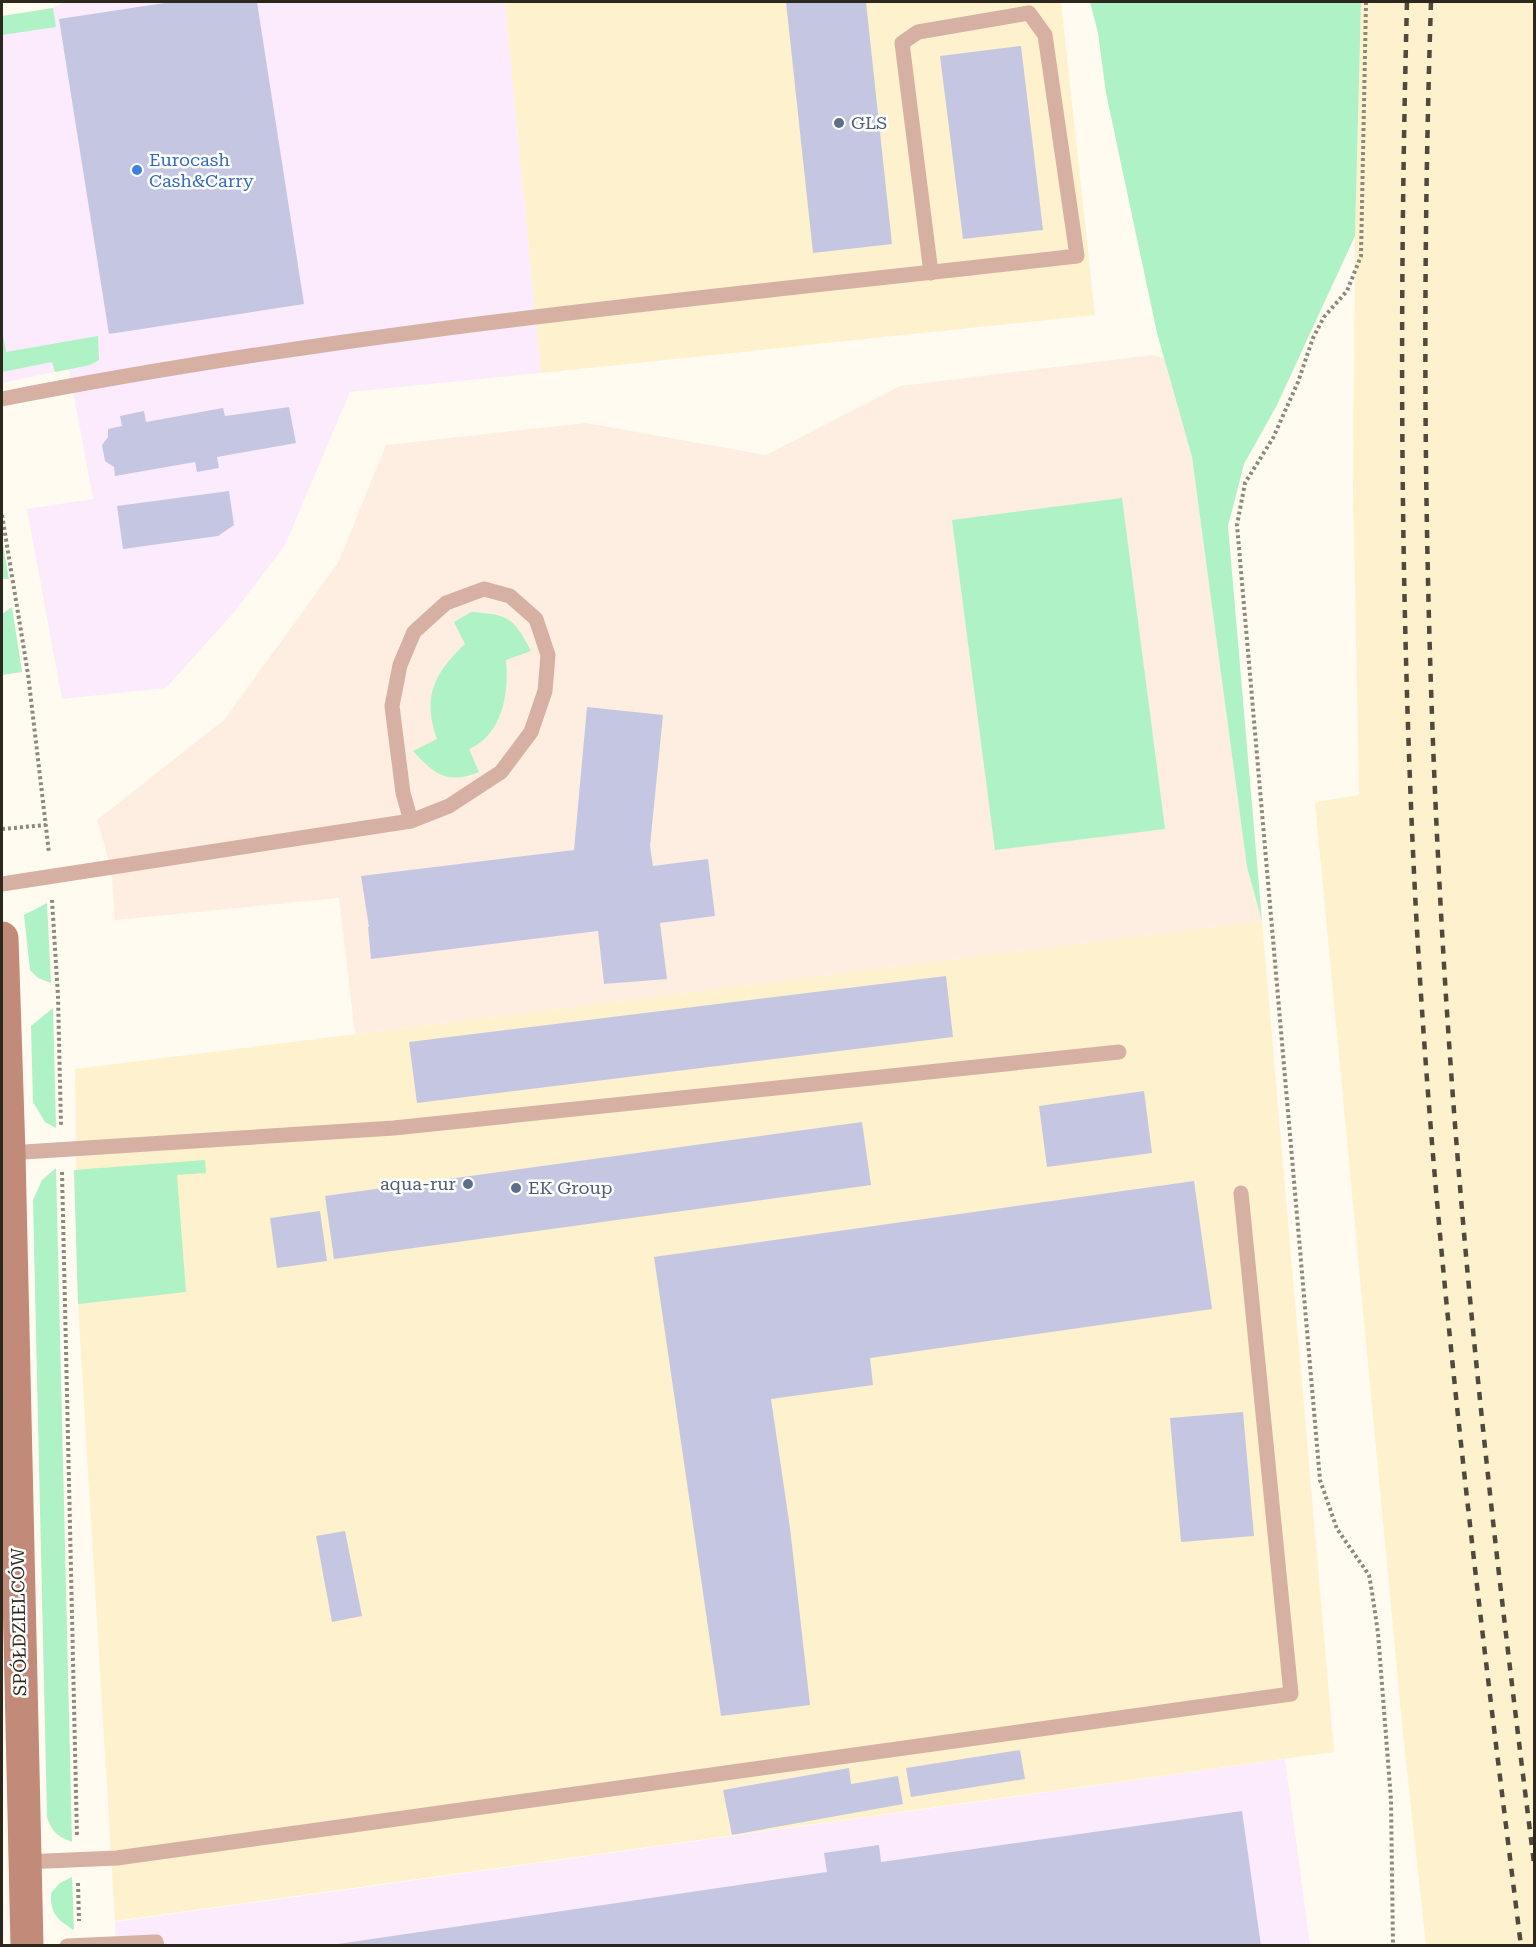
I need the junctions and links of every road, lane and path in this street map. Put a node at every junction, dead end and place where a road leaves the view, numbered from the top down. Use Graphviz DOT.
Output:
graph roads {
  1 [pos="1366,2"];
  2 [pos="931,273"];
  3 [pos="2,399"];
  4 [pos="2,515"];
  5 [pos="411,821"];
  6 [pos="46,825"];
  7 [pos="2,829"];
  8 [pos="51,878"];
  9 [pos="2,884"];
  10 [pos="2,938"];
  11 [pos="1119,1052"];
  12 [pos="62,1151"];
  13 [pos="9,1153"];
  14 [pos="1241,1193"];
  15 [pos="10,1596"];
  16 [pos="78,1860"];
  17 [pos="24,1862"];
  18 [pos="80,1945"];
  19 [pos="27,1946"];
  20 [pos="67,1946"];
  21 [pos="157,1946"];
  22 [pos="1393,1946"];
  1 -- 22 [label="path"];
  2 -- 2 [label="lane"];
  2 -- 3 [label="lane"];
  4 -- 6 [label="path"];
  5 -- 5 [label="lane"];
  5 -- 8 [label="lane"];
  6 -- 7 [label="path"];
  6 -- 8 [label="path"];
  8 -- 9 [label="lane"];
  8 -- 12 [label="path"];
  10 -- 13 [label="street, SPÓŁDZIELCÓW"];
  11 -- 12 [label="lane"];
  12 -- 13 [label="lane"];
  12 -- 16 [label="path"];
  13 -- 15 [label="street, SPÓŁDZIELCÓW"];
  14 -- 16 [label="lane"];
  15 -- 17 [label="street, SPÓŁDZIELCÓW"];
  16 -- 17 [label="lane"];
  16 -- 18 [label="path"];
  17 -- 19 [label="street, SPÓŁDZIELCÓW"];
  18 -- 20 [label="lane"];
  18 -- 21 [label="lane"];
}
